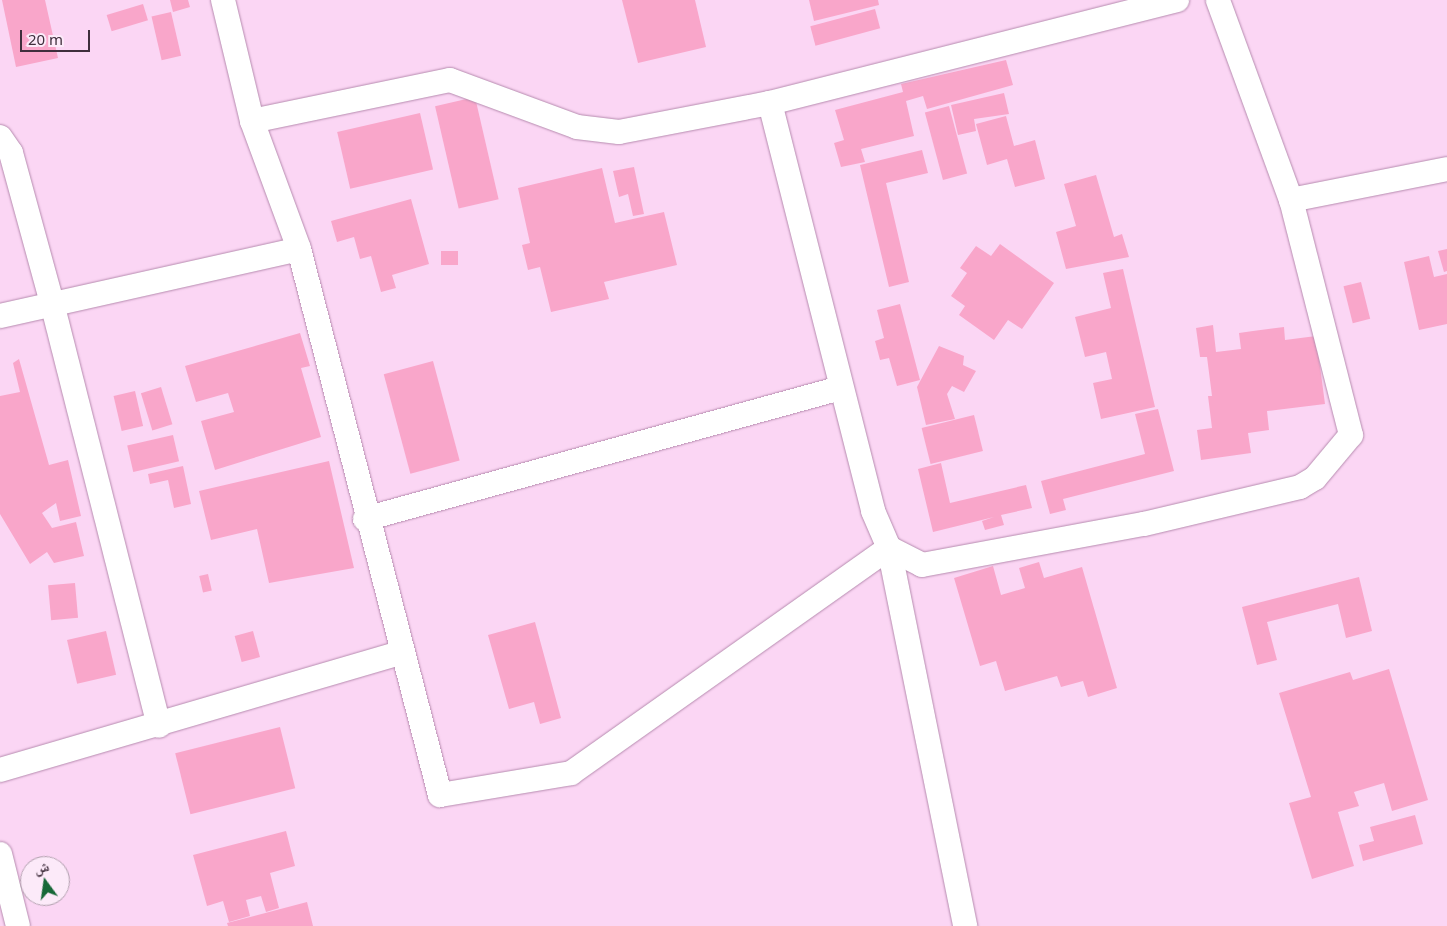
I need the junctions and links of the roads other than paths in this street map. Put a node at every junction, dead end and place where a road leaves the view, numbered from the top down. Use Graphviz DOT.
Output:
graph roads {
  1 [pos="224,0"];
  2 [pos="1177,0"];
  3 [pos="1218,0"];
  4 [pos="770,103"];
  5 [pos="252,121"];
  6 [pos="0,137"];
  7 [pos="1447,169"];
  8 [pos="1291,200"];
  9 [pos="299,249"];
  10 [pos="52,303"];
  11 [pos="0,316"];
  12 [pos="841,388"];
  13 [pos="365,519"];
  14 [pos="889,548"];
  15 [pos="401,652"];
  16 [pos="159,726"];
  17 [pos="0,770"];
  18 [pos="0,854"];
  19 [pos="18,926"];
  20 [pos="965,926"];
  1 -- 5 [label="street"];
  2 -- 4 [label="street"];
  3 -- 8 [label="street"];
  4 -- 5 [label="street"];
  4 -- 12 [label="street"];
  5 -- 9 [label="street"];
  6 -- 10 [label="street"];
  7 -- 8 [label="street"];
  8 -- 14 [label="street"];
  9 -- 10 [label="street"];
  9 -- 13 [label="street"];
  10 -- 11 [label="street"];
  10 -- 16 [label="street"];
  12 -- 13 [label="street"];
  12 -- 14 [label="street"];
  13 -- 15 [label="street"];
  14 -- 15 [label="street"];
  14 -- 20 [label="street"];
  15 -- 16 [label="street"];
  16 -- 17 [label="street"];
  18 -- 19 [label="street"];
}
